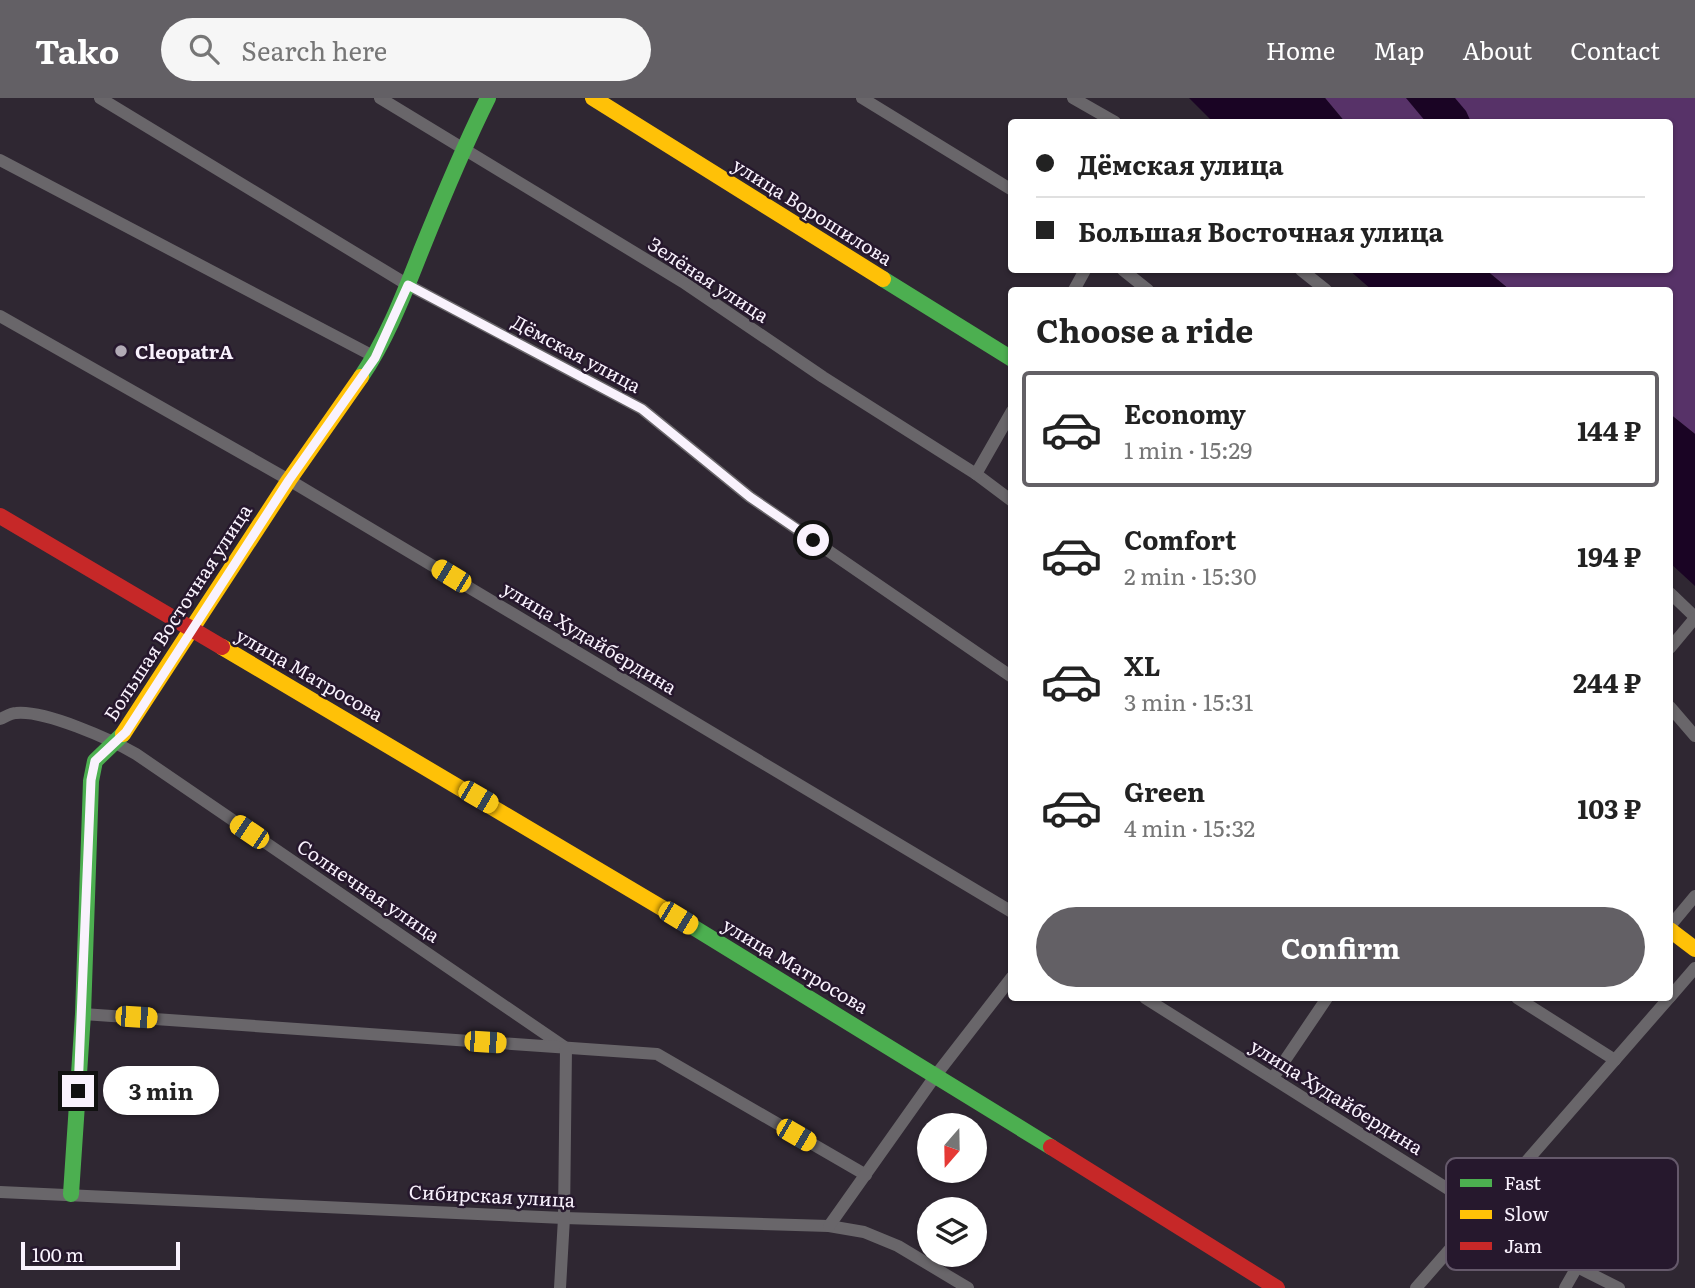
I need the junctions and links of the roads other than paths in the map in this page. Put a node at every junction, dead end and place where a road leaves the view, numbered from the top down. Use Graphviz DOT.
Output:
graph roads {
  1 [pos="100,98"];
  2 [pos="380,98"];
  3 [pos="488,98"];
  4 [pos="593,98"];
  5 [pos="862,98"];
  6 [pos="1073,98"];
  7 [pos="1110,119"];
  8 [pos="463,147"];
  9 [pos="0,160"];
  10 [pos="1008,188"];
  11 [pos="1127,273"];
  12 [pos="1305,273"];
  13 [pos="408,285"];
  14 [pos="1144,287"];
  15 [pos="1322,287"];
  16 [pos="0,316"];
  17 [pos="1008,357"];
  18 [pos="375,358"];
  19 [pos="1008,418"];
  20 [pos="976,474"];
  21 [pos="289,480"];
  22 [pos="1008,498"];
  23 [pos="0,516"];
  24 [pos="1673,596"];
  25 [pos="1695,618"];
  26 [pos="192,629"];
  27 [pos="1673,644"];
  28 [pos="1008,674"];
  29 [pos="1673,710"];
  30 [pos="0,719"];
  31 [pos="1695,736"];
  32 [pos="114,742"];
  33 [pos="1695,896"];
  34 [pos="1008,910"];
  35 [pos="1673,924"];
  36 [pos="1673,930"];
  37 [pos="1695,948"];
  38 [pos="1695,968"];
  39 [pos="1008,982"];
  40 [pos="1673,994"];
  41 [pos="1150,1001"];
  42 [pos="1325,1001"];
  43 [pos="1522,1001"];
  44 [pos="1667,1001"];
  45 [pos="83,1014"];
  46 [pos="566,1048"];
  47 [pos="1615,1060"];
  48 [pos="936,1075"];
  49 [pos="1273,1078"];
  50 [pos="1529,1158"];
  51 [pos="866,1175"];
  52 [pos="1446,1188"];
  53 [pos="0,1192"];
  54 [pos="71,1194"];
  55 [pos="564,1219"];
  56 [pos="830,1226"];
  57 [pos="1446,1254"];
  58 [pos="1575,1270"];
  59 [pos="1583,1270"];
  60 [pos="559,1288"];
  61 [pos="968,1288"];
  62 [pos="1277,1288"];
  63 [pos="1416,1288"];
  64 [pos="1565,1288"];
  65 [pos="1619,1288"];
  1 -- 13 [label="street, Дёмская улица"];
  2 -- 8 [label="street, Зелёная улица"];
  3 -- 8 [label="street, Большая Восточная улица"];
  4 -- 17 [label="street, улица Ворошилова"];
  5 -- 10 [label="street"];
  6 -- 7 [label="street"];
  8 -- 13 [label="street, Большая Восточная улица"];
  8 -- 20 [label="street, Зелёная улица"];
  9 -- 18 [label="street"];
  11 -- 14 [label="street"];
  12 -- 15 [label="street"];
  13 -- 18 [label="street, Большая Восточная улица"];
  13 -- 28 [label="street, Дёмская улица"];
  16 -- 21 [label="street, улица Худайбердина"];
  18 -- 21 [label="street, Большая Восточная улица"];
  19 -- 20 [label="street"];
  20 -- 22 [label="street, Зелёная улица"];
  21 -- 26 [label="street, Большая Восточная улица"];
  21 -- 34 [label="street, улица Худайбердина"];
  23 -- 26 [label="street, улица Матросова"];
  24 -- 25 [label="street"];
  25 -- 27 [label="street"];
  26 -- 32 [label="street, Большая Восточная улица"];
  26 -- 48 [label="street, улица Матросова"];
  29 -- 31 [label="street"];
  30 -- 32 [label="street, Солнечная улица"];
  32 -- 45 [label="street, Большая Восточная улица"];
  32 -- 46 [label="street, Солнечная улица"];
  33 -- 35 [label="street"];
  36 -- 37 [label="street"];
  38 -- 40 [label="street"];
  39 -- 48 [label="street"];
  41 -- 49 [label="street, улица Худайбердина"];
  42 -- 49 [label="street"];
  43 -- 47 [label="street"];
  44 -- 47 [label="street"];
  45 -- 46 [label="street"];
  45 -- 54 [label="street, Большая Восточная улица"];
  46 -- 51 [label="street"];
  46 -- 55 [label="street"];
  47 -- 50 [label="street"];
  48 -- 51 [label="street"];
  48 -- 62 [label="street, улица Матросова"];
  49 -- 52 [label="street, улица Худайбердина"];
  51 -- 56 [label="street"];
  53 -- 54 [label="street, Сибирская улица"];
  54 -- 55 [label="street, Сибирская улица"];
  55 -- 56 [label="street, Сибирская улица"];
  55 -- 60 [label="street"];
  56 -- 61 [label="street, Сибирская улица"];
  57 -- 63 [label="street"];
  58 -- 64 [label="street"];
  59 -- 65 [label="street, улица Худайбердина"];
}
